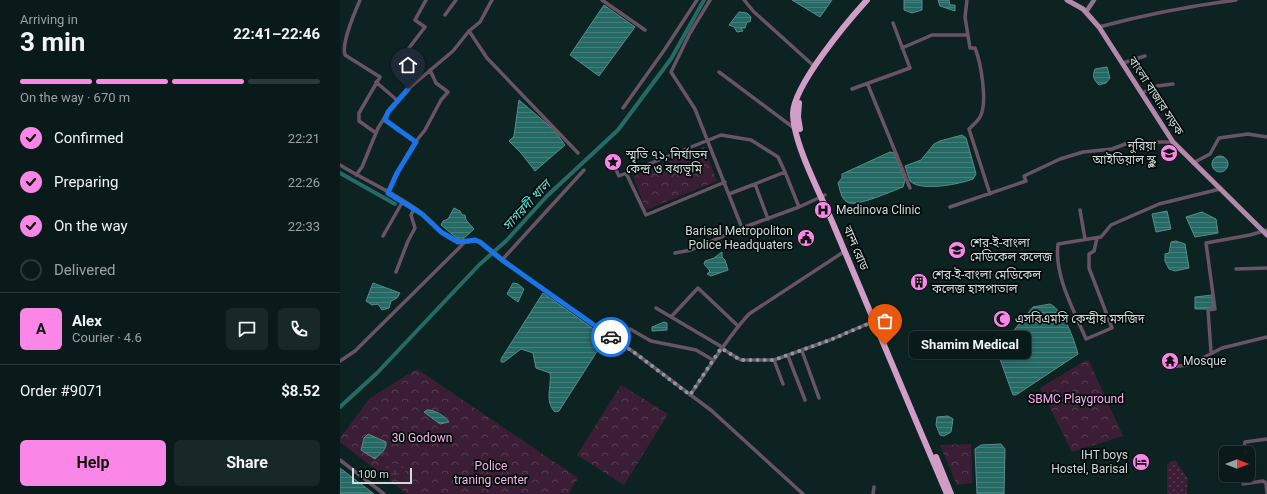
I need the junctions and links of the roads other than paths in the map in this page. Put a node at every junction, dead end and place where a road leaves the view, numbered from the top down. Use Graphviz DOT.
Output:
graph roads {
  1 [pos="360,0"];
  2 [pos="426,0"];
  3 [pos="456,0"];
  4 [pos="492,0"];
  5 [pos="602,0"];
  6 [pos="697,0"];
  7 [pos="710,0"];
  8 [pos="744,0"];
  9 [pos="867,0"];
  10 [pos="967,0"];
  11 [pos="1067,0"];
  12 [pos="1094,0"];
  13 [pos="1236,0"];
  14 [pos="1086,12"];
  15 [pos="445,15"];
  16 [pos="893,22"];
  17 [pos="1099,27"];
  18 [pos="645,30"];
  19 [pos="469,32"];
  20 [pos="968,35"];
  21 [pos="409,48"];
  22 [pos="902,48"];
  23 [pos="1145,56"];
  24 [pos="1123,63"];
  25 [pos="815,66"];
  26 [pos="430,70"];
  27 [pos="720,72"];
  28 [pos="376,82"];
  29 [pos="1173,84"];
  30 [pos="868,85"];
  31 [pos="852,89"];
  32 [pos="1142,93"];
  33 [pos="398,101"];
  34 [pos="623,108"];
  35 [pos="385,120"];
  36 [pos="797,130"];
  37 [pos="376,133"];
  38 [pos="1267,137"];
  39 [pos="708,140"];
  40 [pos="416,142"];
  41 [pos="1172,142"];
  42 [pos="578,153"];
  43 [pos="1193,163"];
  44 [pos="340,165"];
  45 [pos="615,168"];
  46 [pos="584,170"];
  47 [pos="785,172"];
  48 [pos="626,173"];
  49 [pos="356,175"];
  50 [pos="725,182"];
  51 [pos="755,184"];
  52 [pos="910,188"];
  53 [pos="1220,190"];
  54 [pos="388,193"];
  55 [pos="729,194"];
  56 [pos="990,194"];
  57 [pos="823,196"];
  58 [pos="403,201"];
  59 [pos="799,207"];
  60 [pos="950,207"];
  61 [pos="414,209"];
  62 [pos="1080,210"];
  63 [pos="768,219"];
  64 [pos="742,228"];
  65 [pos="1266,232"];
  66 [pos="383,236"];
  67 [pos="1097,238"];
  68 [pos="1085,239"];
  69 [pos="465,242"];
  70 [pos="845,251"];
  71 [pos="675,253"];
  72 [pos="501,259"];
  73 [pos="1267,268"];
  74 [pos="1236,270"];
  75 [pos="396,272"];
  76 [pos="656,308"];
  77 [pos="671,317"];
  78 [pos="875,321"];
  79 [pos="737,325"];
  80 [pos="630,329"];
  81 [pos="1267,337"];
  82 [pos="721,348"];
  83 [pos="802,351"];
  84 [pos="1211,352"];
  85 [pos="788,356"];
  86 [pos="713,360"];
  87 [pos="774,360"];
  88 [pos="340,361"];
  89 [pos="1169,367"];
  90 [pos="902,380"];
  91 [pos="783,384"];
  92 [pos="690,395"];
  93 [pos="819,398"];
  94 [pos="805,400"];
  95 [pos="1267,439"];
  96 [pos="1244,446"];
  97 [pos="340,460"];
  98 [pos="1245,482"];
  99 [pos="1254,482"];
  100 [pos="1255,482"];
  101 [pos="874,487"];
  102 [pos="384,494"];
  103 [pos="803,494"];
  104 [pos="873,494"];
  105 [pos="946,494"];
  106 [pos="951,494"];
  107 [pos="1267,494"];
  1 -- 28 [label="street"];
  2 -- 21 [label="street"];
  3 -- 15 [label="street"];
  4 -- 19 [label="street"];
  5 -- 18 [label="street"];
  6 -- 34 [label="street"];
  7 -- 39 [label="street"];
  8 -- 25 [label="street"];
  9 -- 25 [label="highway, বান্দ রোড"];
  9 -- 57 [label="highway, বান্দ রোড"];
  10 -- 20 [label="street"];
  11 -- 14 [label="main road, বাংলা বাজার সড়ক"];
  12 -- 14 [label="street"];
  13 -- 17 [label="street"];
  14 -- 17 [label="main road, বাংলা বাজার সড়ক"];
  16 -- 22 [label="street"];
  17 -- 24 [label="main road, বাংলা বাজার সড়ক"];
  19 -- 26 [label="street"];
  19 -- 42 [label="street"];
  20 -- 22 [label="street"];
  20 -- 56 [label="street"];
  22 -- 30 [label="street"];
  23 -- 24 [label="street"];
  24 -- 32 [label="main road, বাংলা বাজার সড়ক"];
  25 -- 36 [label="highway, বান্দ রোড"];
  26 -- 33 [label="street"];
  26 -- 40 [label="street"];
  27 -- 36 [label="street"];
  28 -- 33 [label="street"];
  28 -- 37 [label="street"];
  29 -- 32 [label="street"];
  30 -- 31 [label="street"];
  30 -- 52 [label="street"];
  32 -- 41 [label="main road, বাংলা বাজার সড়ক"];
  33 -- 35 [label="street"];
  35 -- 37 [label="street"];
  35 -- 40 [label="street"];
  36 -- 57 [label="highway, বান্দ রোড"];
  37 -- 49 [label="street"];
  38 -- 43 [label="street"];
  39 -- 47 [label="street"];
  39 -- 48 [label="street"];
  39 -- 50 [label="street"];
  40 -- 54 [label="street"];
  41 -- 43 [label="main road, বাংলা বাজার সড়ক"];
  41 -- 56 [label="street"];
  43 -- 53 [label="main road, বাংলা বাজার সড়ক"];
  44 -- 49 [label="street"];
  45 -- 48 [label="street"];
  46 -- 72 [label="street"];
  47 -- 51 [label="street"];
  47 -- 59 [label="street"];
  48 -- 50 [label="street"];
  49 -- 54 [label="street"];
  50 -- 55 [label="street"];
  51 -- 55 [label="street"];
  51 -- 63 [label="street"];
  53 -- 65 [label="main road, বাংলা বাজার সড়ক"];
  53 -- 67 [label="street"];
  54 -- 58 [label="street"];
  55 -- 64 [label="street"];
  56 -- 60 [label="street"];
  57 -- 59 [label="street"];
  57 -- 70 [label="highway, বান্দ রোড"];
  57 -- 90 [label="highway, বান্দ রোড"];
  58 -- 61 [label="street"];
  58 -- 66 [label="street"];
  59 -- 63 [label="street"];
  61 -- 69 [label="street"];
  61 -- 75 [label="street"];
  62 -- 68 [label="street"];
  63 -- 64 [label="street"];
  64 -- 71 [label="street"];
  65 -- 84 [label="street"];
  67 -- 68 [label="street"];
  67 -- 68 [label="street"];
  69 -- 72 [label="street"];
  69 -- 88 [label="street"];
  70 -- 78 [label="highway, বান্দ রোড"];
  70 -- 79 [label="street"];
  72 -- 92 [label="street"];
  73 -- 74 [label="street"];
  76 -- 77 [label="street"];
  77 -- 79 [label="street"];
  77 -- 82 [label="street"];
  78 -- 83 [label="street"];
  78 -- 90 [label="highway, বান্দ রোড"];
  79 -- 82 [label="street"];
  80 -- 86 [label="street"];
  81 -- 84 [label="street"];
  82 -- 86 [label="street"];
  82 -- 87 [label="street"];
  83 -- 85 [label="street"];
  83 -- 93 [label="street"];
  84 -- 89 [label="street"];
  85 -- 87 [label="street"];
  85 -- 94 [label="street"];
  86 -- 92 [label="street"];
  87 -- 91 [label="street"];
  90 -- 105 [label="highway, বান্দ রোড"];
  90 -- 106 [label="highway, বান্দ রোড"];
  92 -- 103 [label="street"];
  95 -- 96 [label="street"];
  97 -- 102 [label="street"];
  98 -- 99 [label="street"];
  100 -- 107 [label="street"];
  101 -- 104 [label="street"];
}
